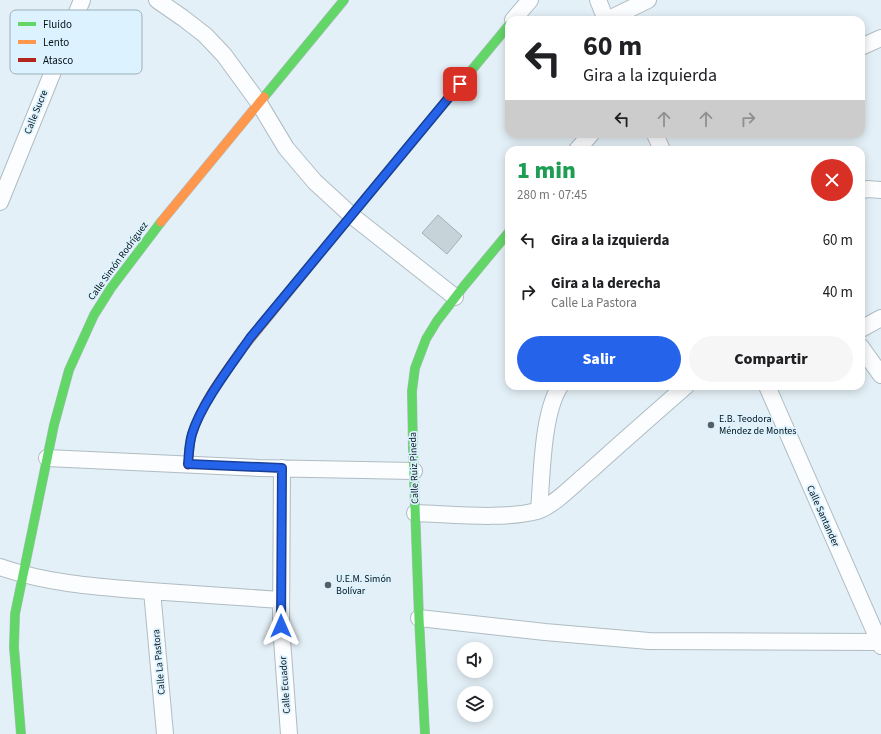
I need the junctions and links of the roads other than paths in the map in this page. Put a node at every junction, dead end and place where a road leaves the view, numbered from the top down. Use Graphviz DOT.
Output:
graph roads {
  1 [pos="82,0"];
  2 [pos="157,0"];
  3 [pos="344,0"];
  4 [pos="530,0"];
  5 [pos="598,0"];
  6 [pos="648,0"];
  7 [pos="78,10"];
  8 [pos="516,16"];
  9 [pos="605,16"];
  10 [pos="615,16"];
  11 [pos="505,30"];
  12 [pos="881,38"];
  13 [pos="865,44"];
  14 [pos="52,74"];
  15 [pos="259,103"];
  16 [pos="588,138"];
  17 [pos="580,146"];
  18 [pos="865,190"];
  19 [pos="881,190"];
  20 [pos="0,202"];
  21 [pos="351,215"];
  22 [pos="505,237"];
  23 [pos="455,297"];
  24 [pos="881,318"];
  25 [pos="865,327"];
  26 [pos="865,353"];
  27 [pos="881,375"];
  28 [pos="558,390"];
  29 [pos="681,390"];
  30 [pos="769,390"];
  31 [pos="47,458"];
  32 [pos="188,464"];
  33 [pos="282,468"];
  34 [pos="414,471"];
  35 [pos="539,510"];
  36 [pos="415,513"];
  37 [pos="0,567"];
  38 [pos="23,575"];
  39 [pos="152,591"];
  40 [pos="281,600"];
  41 [pos="419,618"];
  42 [pos="880,644"];
  43 [pos="21,734"];
  44 [pos="165,734"];
  45 [pos="288,734"];
  46 [pos="425,734"];
  1 -- 7 [label="street, Calle Sucre"];
  2 -- 15 [label="street"];
  3 -- 15 [label="street, Calle Simón Rodríguez"];
  4 -- 8 [label="street"];
  5 -- 9 [label="street"];
  6 -- 10 [label="street"];
  11 -- 21 [label="street"];
  12 -- 13 [label="street"];
  14 -- 20 [label="street, Calle Sucre"];
  15 -- 21 [label="street"];
  15 -- 31 [label="street, Calle Simón Rodríguez"];
  16 -- 17 [label="street"];
  18 -- 19 [label="street"];
  21 -- 23 [label="street"];
  21 -- 32 [label="street"];
  22 -- 23 [label="street, Calle Ruiz Pineda"];
  23 -- 34 [label="street, Calle Ruiz Pineda"];
  24 -- 25 [label="street"];
  26 -- 27 [label="street"];
  28 -- 35 [label="street"];
  29 -- 35 [label="street"];
  30 -- 42 [label="street, Calle Santander"];
  31 -- 32 [label="street"];
  31 -- 38 [label="street, Calle Simón Rodríguez"];
  32 -- 33 [label="street"];
  33 -- 34 [label="street"];
  33 -- 40 [label="street, Calle Ecuador"];
  34 -- 36 [label="street, Calle Ruiz Pineda"];
  35 -- 36 [label="street"];
  36 -- 41 [label="street, Calle Ruiz Pineda"];
  37 -- 38 [label="street"];
  38 -- 39 [label="street"];
  38 -- 43 [label="street, Calle Simón Rodríguez"];
  39 -- 40 [label="street"];
  39 -- 44 [label="street, Calle La Pastora"];
  40 -- 45 [label="street, Calle Ecuador"];
  41 -- 42 [label="street"];
  41 -- 46 [label="street, Calle Ruiz Pineda"];
}
